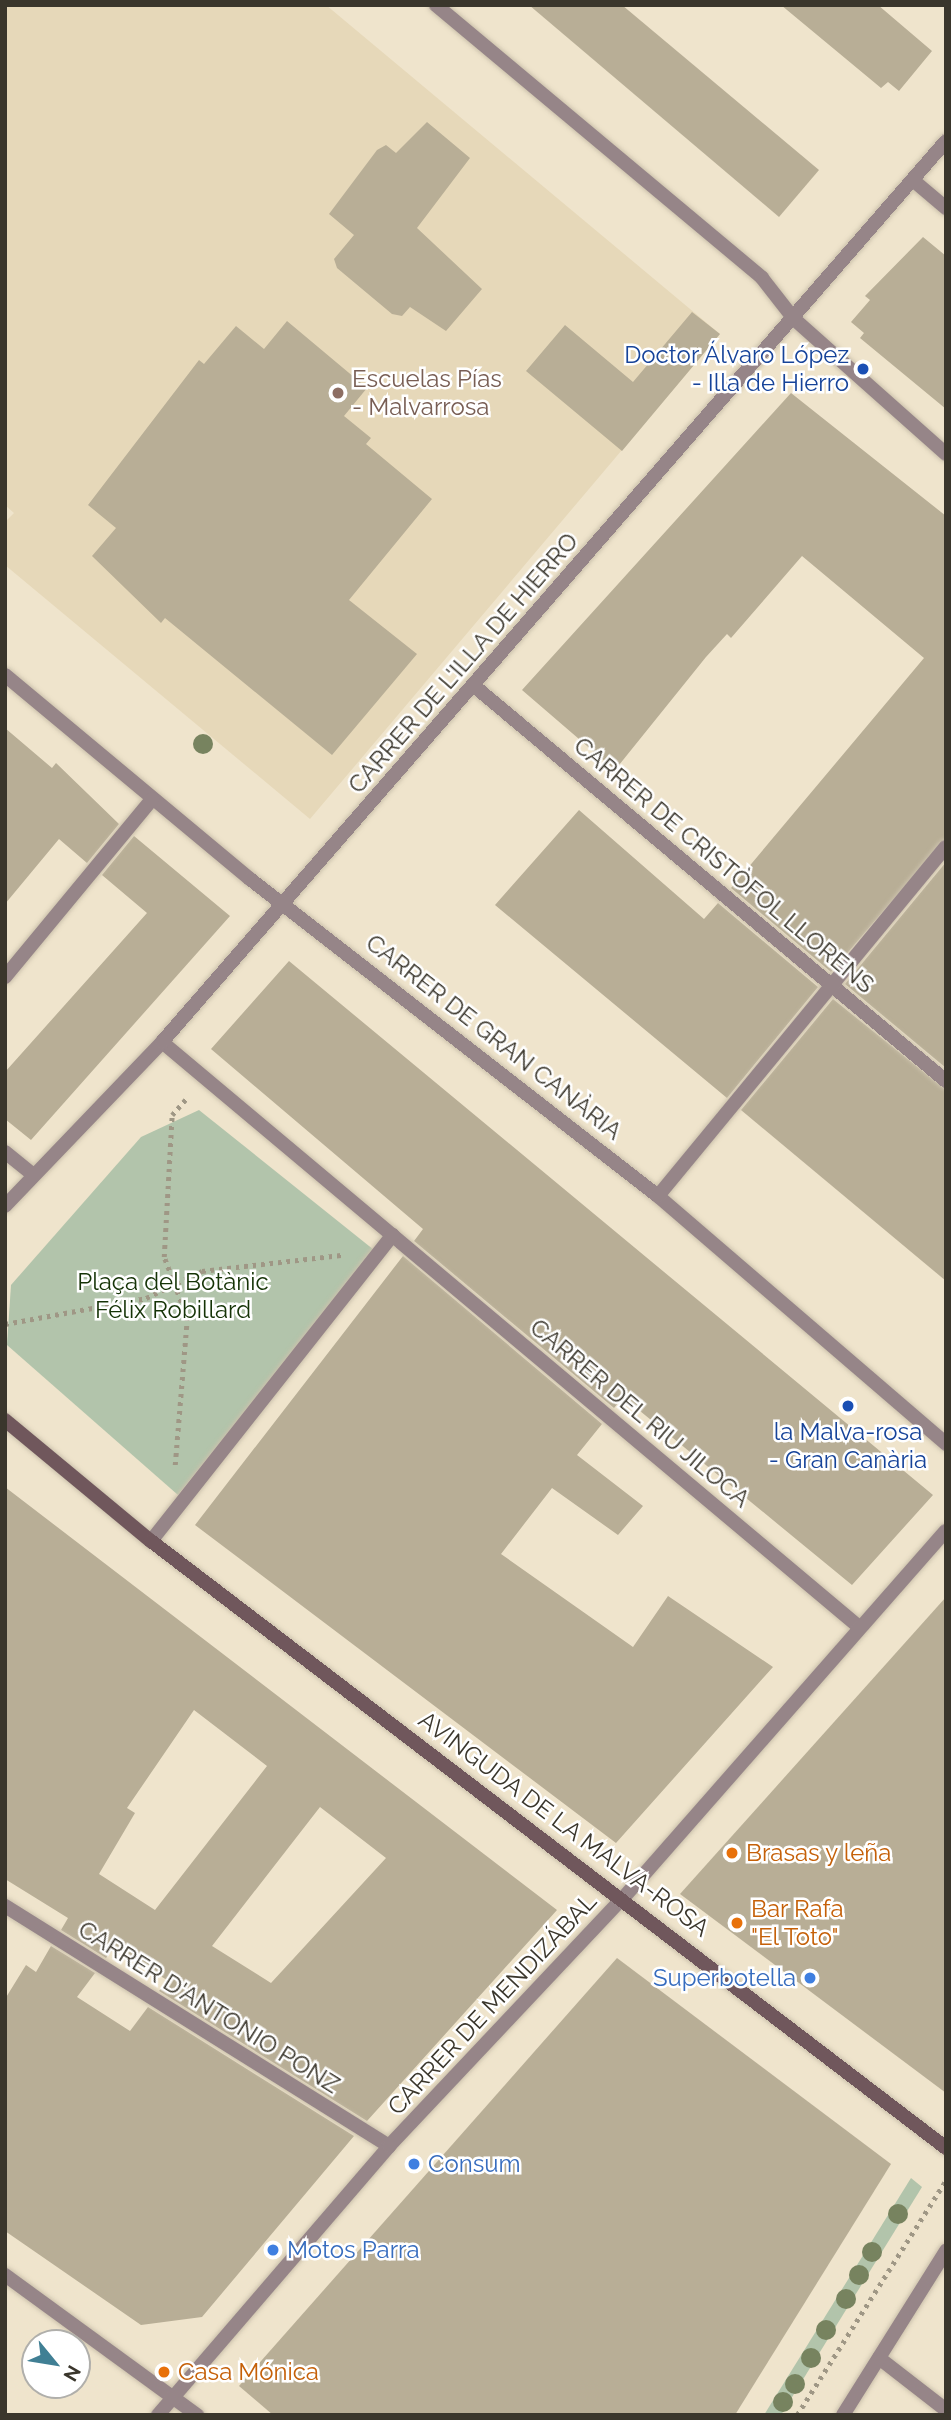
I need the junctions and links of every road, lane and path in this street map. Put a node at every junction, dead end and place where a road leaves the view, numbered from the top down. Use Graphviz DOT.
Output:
graph roads {
  1 [pos="436,5"];
  2 [pos="946,141"];
  3 [pos="914,181"];
  4 [pos="946,208"];
  5 [pos="794,319"];
  6 [pos="946,454"];
  7 [pos="5,675"];
  8 [pos="473,685"];
  9 [pos="152,799"];
  10 [pos="946,847"];
  11 [pos="285,900"];
  12 [pos="5,977"];
  13 [pos="833,985"];
  14 [pos="162,1042"];
  15 [pos="946,1081"];
  16 [pos="190,1094"];
  17 [pos="5,1152"];
  18 [pos="33,1175"];
  19 [pos="658,1196"];
  20 [pos="5,1206"];
  21 [pos="393,1235"];
  22 [pos="382,1250"];
  23 [pos="174,1284"];
  24 [pos="5,1324"];
  25 [pos="5,1420"];
  26 [pos="946,1444"];
  27 [pos="177,1508"];
  28 [pos="946,1531"];
  29 [pos="151,1541"];
  30 [pos="858,1626"];
  31 [pos="624,1897"];
  32 [pos="5,1906"];
  33 [pos="389,2146"];
  34 [pos="946,2148"];
  35 [pos="946,2180"];
  36 [pos="946,2251"];
  37 [pos="5,2274"];
  38 [pos="878,2358"];
  39 [pos="174,2397"];
  40 [pos="946,2410"];
  41 [pos="158,2415"];
  42 [pos="197,2415"];
  43 [pos="797,2415"];
  44 [pos="843,2415"];
  1 -- 5 [label="street"];
  2 -- 3 [label="street, CARRER DE L'ILLA DE HIERRO"];
  3 -- 4 [label="street"];
  3 -- 5 [label="street, CARRER DE L'ILLA DE HIERRO"];
  5 -- 6 [label="street"];
  5 -- 8 [label="street, CARRER DE L'ILLA DE HIERRO"];
  7 -- 9 [label="street, CARRER DE GRAN CANÀRIA"];
  8 -- 11 [label="street, CARRER DE L'ILLA DE HIERRO"];
  8 -- 13 [label="street, CARRER DE CRISTÒFOL LLORENS"];
  9 -- 11 [label="street, CARRER DE GRAN CANÀRIA"];
  9 -- 12 [label="street"];
  10 -- 13 [label="street"];
  11 -- 14 [label="street, CARRER DE L'ILLA DE HIERRO"];
  11 -- 19 [label="street, CARRER DE GRAN CANÀRIA"];
  13 -- 15 [label="street, CARRER DE CRISTÒFOL LLORENS"];
  13 -- 19 [label="street"];
  14 -- 18 [label="street, CARRER DE L'ILLA DE HIERRO"];
  14 -- 21 [label="street, CARRER DEL RIU JILOCA"];
  16 -- 23 [label="path"];
  17 -- 18 [label="street"];
  18 -- 20 [label="street, CARRER DE L'ILLA DE HIERRO"];
  19 -- 26 [label="street, CARRER DE GRAN CANÀRIA"];
  21 -- 22 [label="street"];
  21 -- 30 [label="street, CARRER DEL RIU JILOCA"];
  22 -- 23 [label="path"];
  22 -- 27 [label="street"];
  23 -- 24 [label="path"];
  23 -- 27 [label="path"];
  25 -- 29 [label="street, AVINGUDA DE LA MALVA-ROSA"];
  27 -- 29 [label="street"];
  28 -- 30 [label="street, CARRER DE MENDIZÁBAL"];
  29 -- 31 [label="street, AVINGUDA DE LA MALVA-ROSA"];
  30 -- 31 [label="street, CARRER DE MENDIZÁBAL"];
  31 -- 33 [label="street, CARRER DE MENDIZÁBAL"];
  31 -- 34 [label="street, AVINGUDA DE LA MALVA-ROSA"];
  32 -- 33 [label="street, CARRER D'ANTONIO PONZ"];
  33 -- 39 [label="street, CARRER DE MENDIZÁBAL"];
  35 -- 43 [label="path"];
  36 -- 38 [label="street"];
  37 -- 39 [label="street"];
  38 -- 40 [label="street"];
  38 -- 44 [label="street"];
  39 -- 41 [label="street, CARRER DE MENDIZÁBAL"];
  39 -- 42 [label="street"];
}
